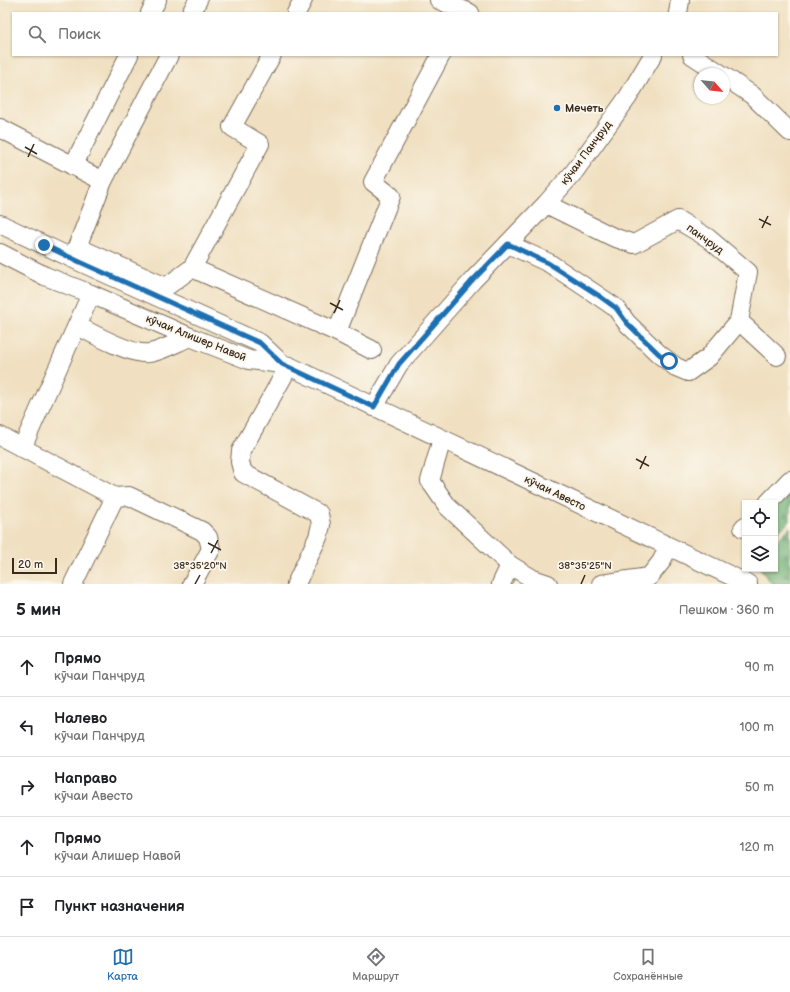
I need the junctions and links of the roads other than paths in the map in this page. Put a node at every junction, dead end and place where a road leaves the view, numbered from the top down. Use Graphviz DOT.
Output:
graph roads {
  1 [pos="157,0"];
  2 [pos="198,0"];
  3 [pos="303,0"];
  4 [pos="439,0"];
  5 [pos="151,12"];
  6 [pos="192,12"];
  7 [pos="297,12"];
  8 [pos="466,12"];
  9 [pos="128,56"];
  10 [pos="168,56"];
  11 [pos="271,56"];
  12 [pos="440,56"];
  13 [pos="652,56"];
  14 [pos="694,56"];
  15 [pos="712,68"];
  16 [pos="730,80"];
  17 [pos="0,128"];
  18 [pos="790,132"];
  19 [pos="73,166"];
  20 [pos="103,181"];
  21 [pos="546,204"];
  22 [pos="0,224"];
  23 [pos="508,244"];
  24 [pos="44,245"];
  25 [pos="74,252"];
  26 [pos="0,254"];
  27 [pos="192,268"];
  28 [pos="30,269"];
  29 [pos="92,294"];
  30 [pos="739,321"];
  31 [pos="78,326"];
  32 [pos="337,332"];
  33 [pos="190,337"];
  34 [pos="372,350"];
  35 [pos="777,356"];
  36 [pos="285,365"];
  37 [pos="374,407"];
  38 [pos="0,436"];
  39 [pos="442,439"];
  40 [pos="22,448"];
  41 [pos="790,480"];
  42 [pos="115,497"];
  43 [pos="771,500"];
  44 [pos="668,548"];
  45 [pos="510,565"];
  46 [pos="73,584"];
  47 [pos="192,584"];
  48 [pos="296,584"];
  49 [pos="501,584"];
  50 [pos="548,584"];
  51 [pos="601,584"];
  52 [pos="748,584"];
  1 -- 5 [label="street"];
  2 -- 6 [label="street"];
  3 -- 7 [label="street"];
  4 -- 8 [label="street"];
  9 -- 19 [label="street"];
  10 -- 20 [label="street"];
  11 -- 27 [label="street, кӯчаи Алишер Навоӣ"];
  12 -- 32 [label="street"];
  13 -- 21 [label="street, кӯчаи Панҷруд"];
  14 -- 15 [label="street"];
  16 -- 18 [label="street"];
  17 -- 19 [label="street"];
  19 -- 20 [label="street"];
  20 -- 25 [label="street"];
  21 -- 23 [label="street, кӯчаи Панҷруд"];
  21 -- 30 [label="street, панчруд"];
  22 -- 24 [label="street, кӯчаи Алишер Навоӣ"];
  23 -- 30 [label="street"];
  23 -- 37 [label="street, кӯчаи Панҷруд"];
  24 -- 25 [label="street, кӯчаи Алишер Навоӣ"];
  24 -- 28 [label="street"];
  25 -- 27 [label="street, кӯчаи Алишер Навоӣ"];
  25 -- 36 [label="street, кӯчаи Алишер Навоӣ"];
  26 -- 28 [label="street, кӯчаи Алишер Навоӣ"];
  27 -- 32 [label="street"];
  28 -- 29 [label="street, кӯчаи Алишер Навоӣ"];
  29 -- 31 [label="street"];
  29 -- 33 [label="street, кӯчаи Алишер Навоӣ"];
  30 -- 35 [label="street"];
  31 -- 33 [label="street"];
  31 -- 40 [label="street"];
  32 -- 34 [label="street"];
  33 -- 36 [label="street, кӯчаи Алишер Навоӣ"];
  36 -- 37 [label="street, кӯчаи Авесто"];
  36 -- 48 [label="street"];
  37 -- 39 [label="street, кӯчаи Авесто"];
  38 -- 40 [label="street"];
  39 -- 44 [label="street, кӯчаи Авесто"];
  39 -- 45 [label="street"];
  40 -- 42 [label="street"];
  41 -- 43 [label="street"];
  42 -- 46 [label="street"];
  42 -- 47 [label="street"];
  44 -- 51 [label="street"];
  44 -- 52 [label="street, кӯчаи Авесто"];
  45 -- 49 [label="street"];
  45 -- 50 [label="street"];
}
